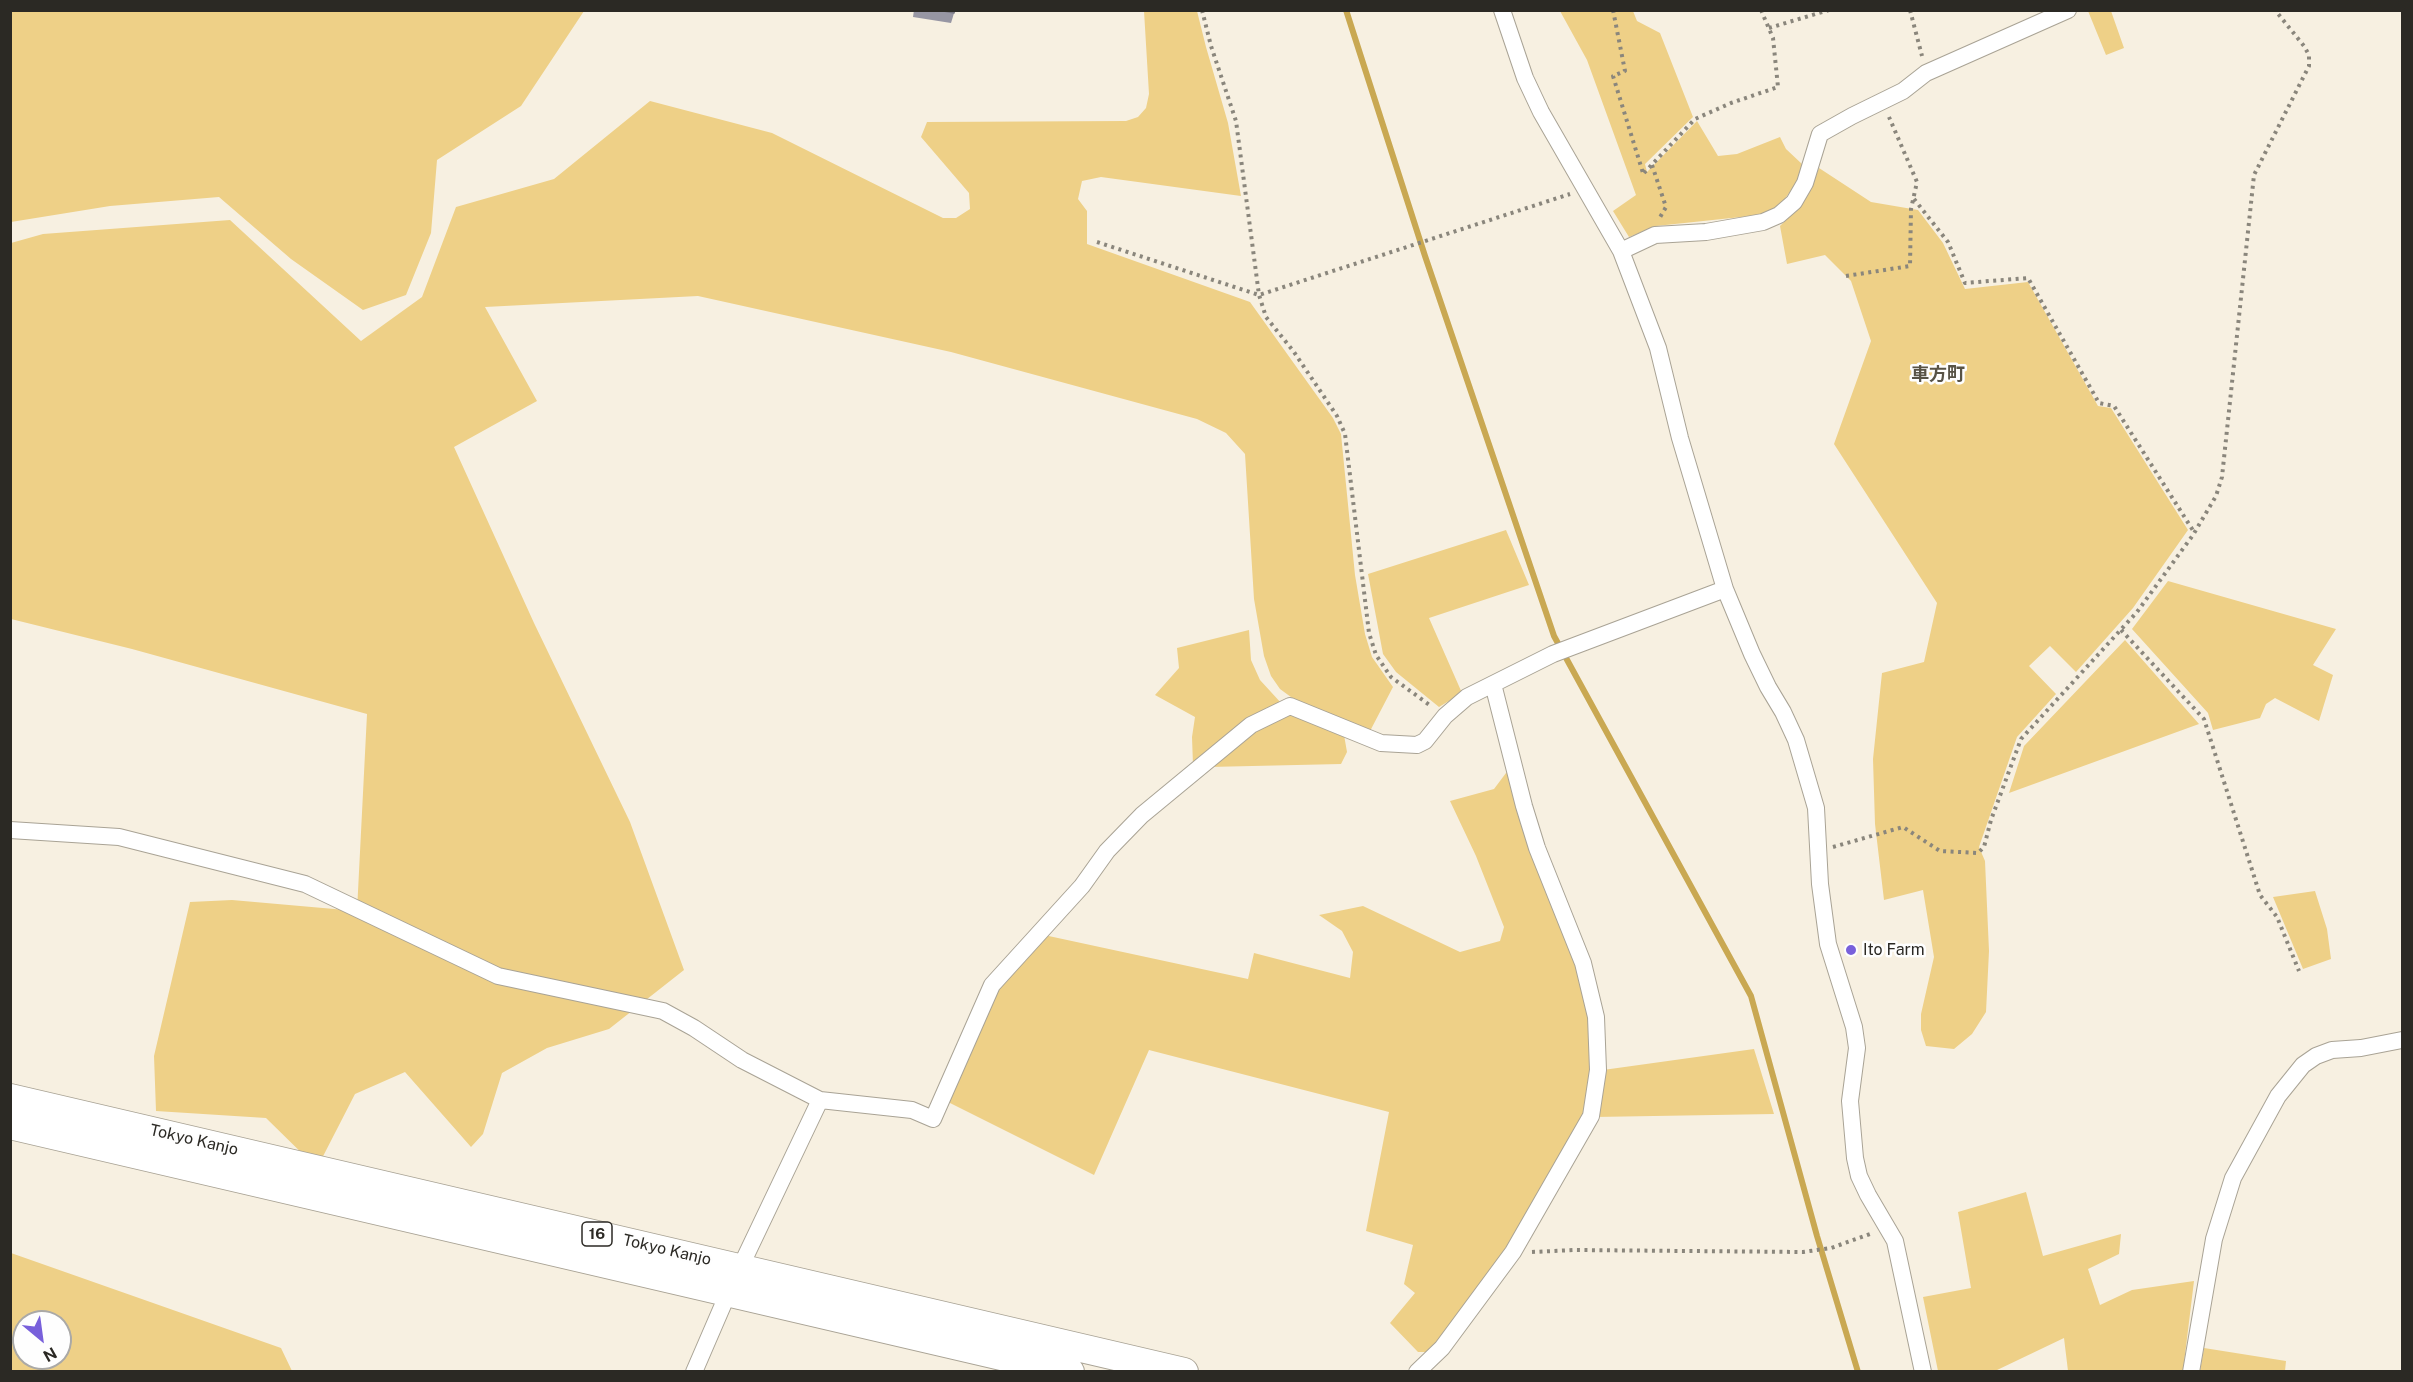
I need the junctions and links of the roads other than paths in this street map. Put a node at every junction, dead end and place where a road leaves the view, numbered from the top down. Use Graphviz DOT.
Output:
graph roads {
  1 [pos="1502,10"];
  2 [pos="2068,10"];
  3 [pos="1621,250"];
  4 [pos="1725,589"];
  5 [pos="1493,684"];
  6 [pos="10,830"];
  7 [pos="2403,1040"];
  8 [pos="10,1098"];
  9 [pos="820,1100"];
  10 [pos="10,1125"];
  11 [pos="735,1280"];
  12 [pos="694,1371"];
  13 [pos="1070,1371"];
  14 [pos="1184,1371"];
  15 [pos="1417,1371"];
  16 [pos="1923,1371"];
  17 [pos="2191,1371"];
  1 -- 3 [label="street"];
  2 -- 3 [label="street"];
  3 -- 4 [label="street"];
  4 -- 5 [label="street"];
  4 -- 16 [label="street"];
  5 -- 9 [label="street"];
  5 -- 15 [label="street"];
  6 -- 9 [label="street"];
  7 -- 17 [label="street"];
  8 -- 11 [label="highway, Tokyo Kanjo / 16"];
  9 -- 11 [label="street"];
  10 -- 11 [label="highway, Tokyo Kanjo / 16"];
  11 -- 12 [label="street"];
  11 -- 13 [label="highway, Tokyo Kanjo / 16"];
  11 -- 14 [label="highway, Tokyo Kanjo / 16"];
}
